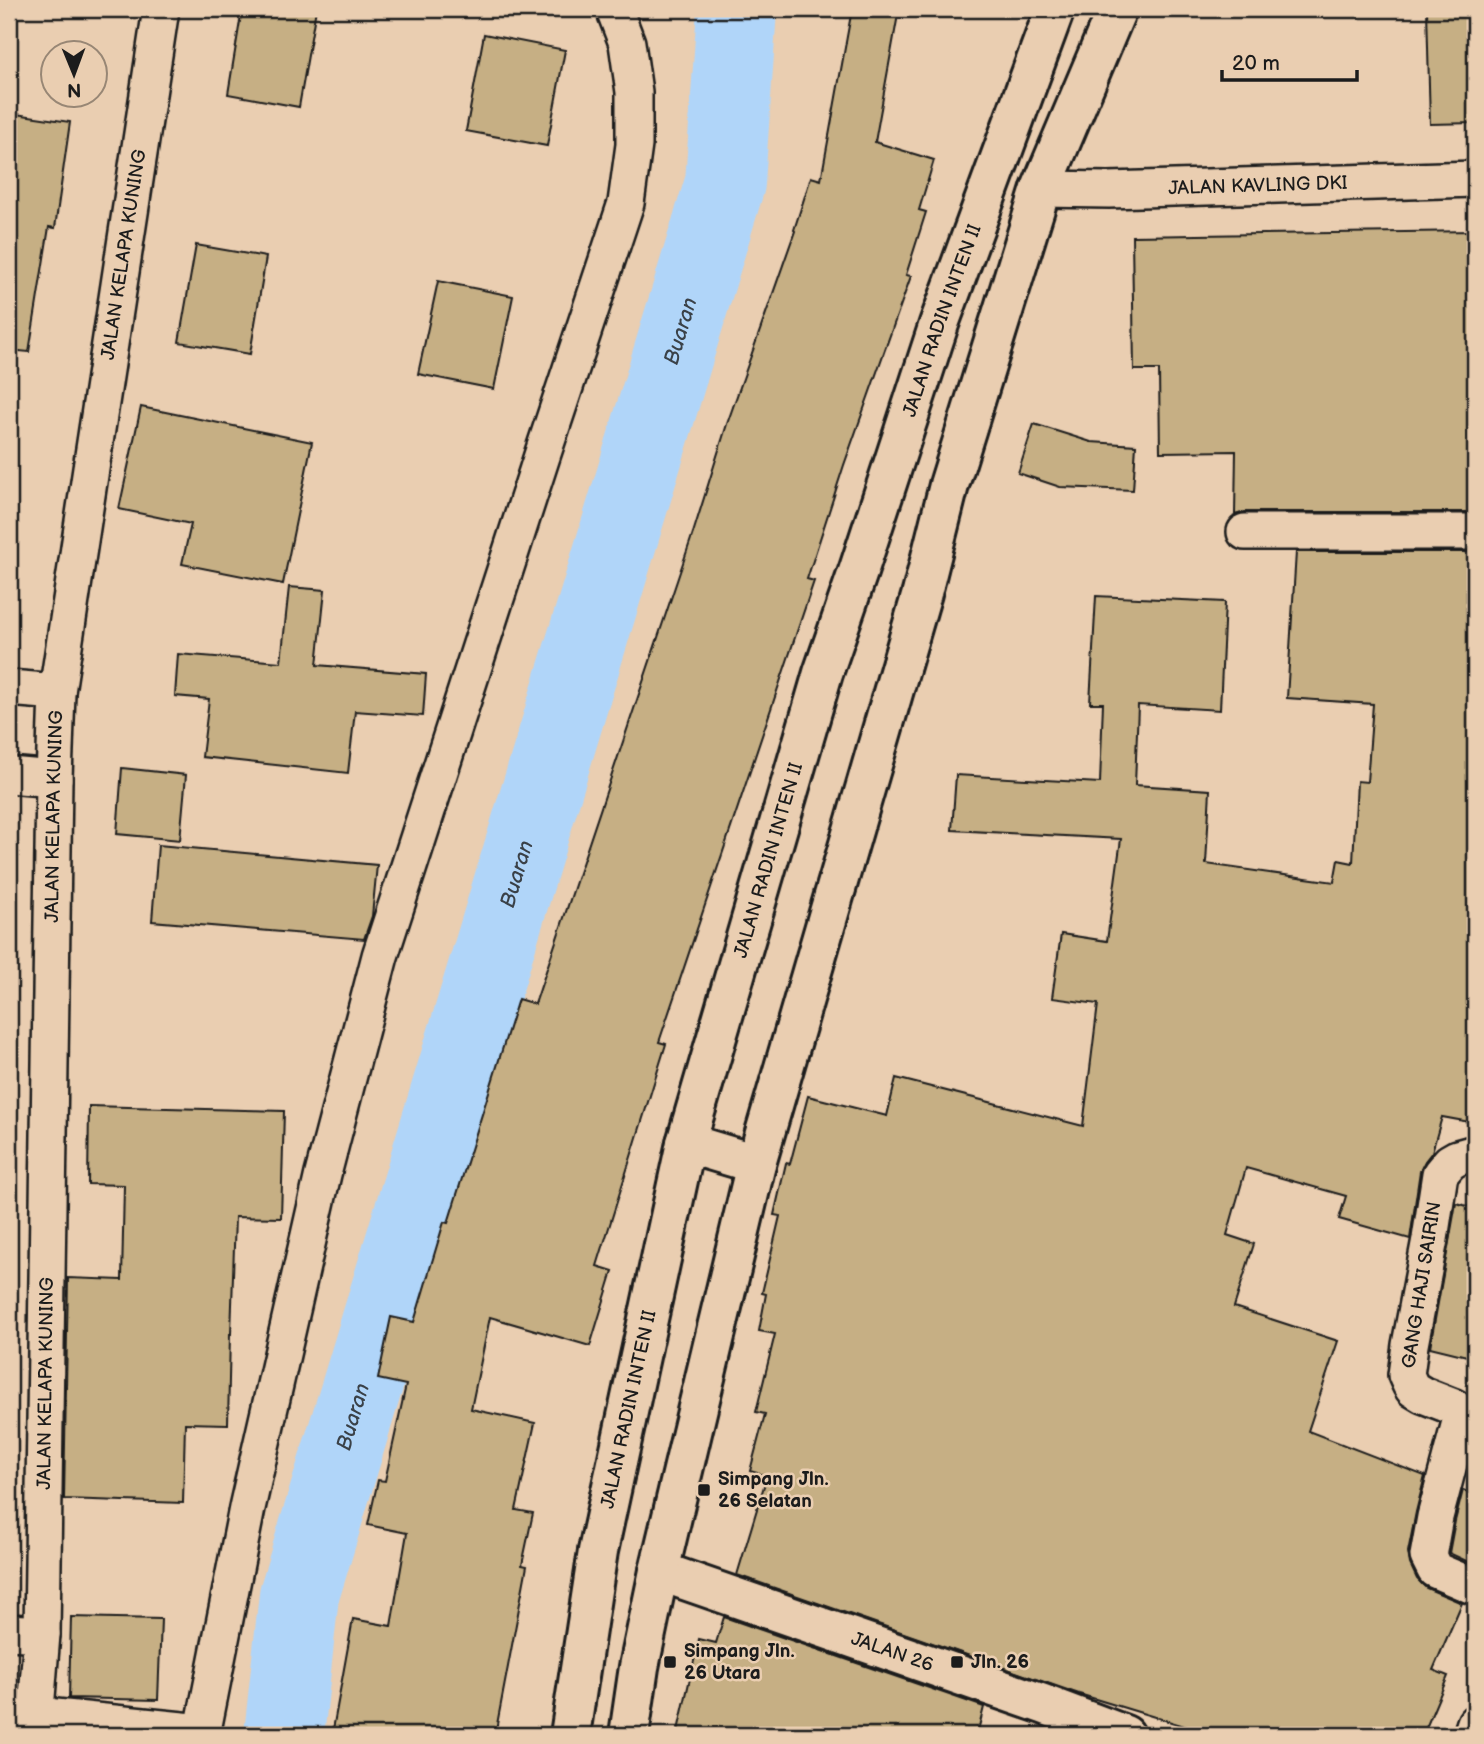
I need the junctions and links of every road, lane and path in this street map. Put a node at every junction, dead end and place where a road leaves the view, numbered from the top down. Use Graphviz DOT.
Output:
graph roads {
  1 [pos="161,9"];
  2 [pos="614,9"];
  3 [pos="1055,9"];
  4 [pos="1116,9"];
  5 [pos="1475,179"];
  6 [pos="1041,189"];
  7 [pos="1245,533"];
  8 [pos="1475,533"];
  9 [pos="9,688"];
  10 [pos="57,692"];
  11 [pos="9,775"];
  12 [pos="54,779"];
  13 [pos="686,1143"];
  14 [pos="1475,1153"];
  15 [pos="756,1164"];
  16 [pos="659,1571"];
  17 [pos="1475,1587"];
  18 [pos="26,1633"];
  19 [pos="1475,1723"];
  20 [pos="35,1725"];
  21 [pos="202,1734"];
  22 [pos="570,1735"];
  23 [pos="629,1735"];
  24 [pos="1125,1735"];
  25 [pos="1471,1735"];
  1 -- 10 [label="street, JALAN KELAPA KUNING"];
  2 -- 21 [label="street"];
  3 -- 13 [label="main road, JALAN RADIN INTEN II"];
  4 -- 6 [label="main road"];
  5 -- 6 [label="street, JALAN KAVLING DKI"];
  6 -- 15 [label="main road"];
  7 -- 8 [label="street"];
  9 -- 10 [label="street"];
  10 -- 12 [label="street, JALAN KELAPA KUNING"];
  11 -- 12 [label="street"];
  12 -- 18 [label="street, JALAN KELAPA KUNING"];
  13 -- 15 [label="main road"];
  13 -- 22 [label="main road, JALAN RADIN INTEN II"];
  14 -- 17 [label="street, GANG HAJI SAIRIN"];
  15 -- 16 [label="main road"];
  16 -- 23 [label="main road"];
  16 -- 24 [label="main road, JALAN 26"];
  18 -- 20 [label="street, JALAN KELAPA KUNING"];
  19 -- 25 [label="street"];
  20 -- 21 [label="street"];
}
